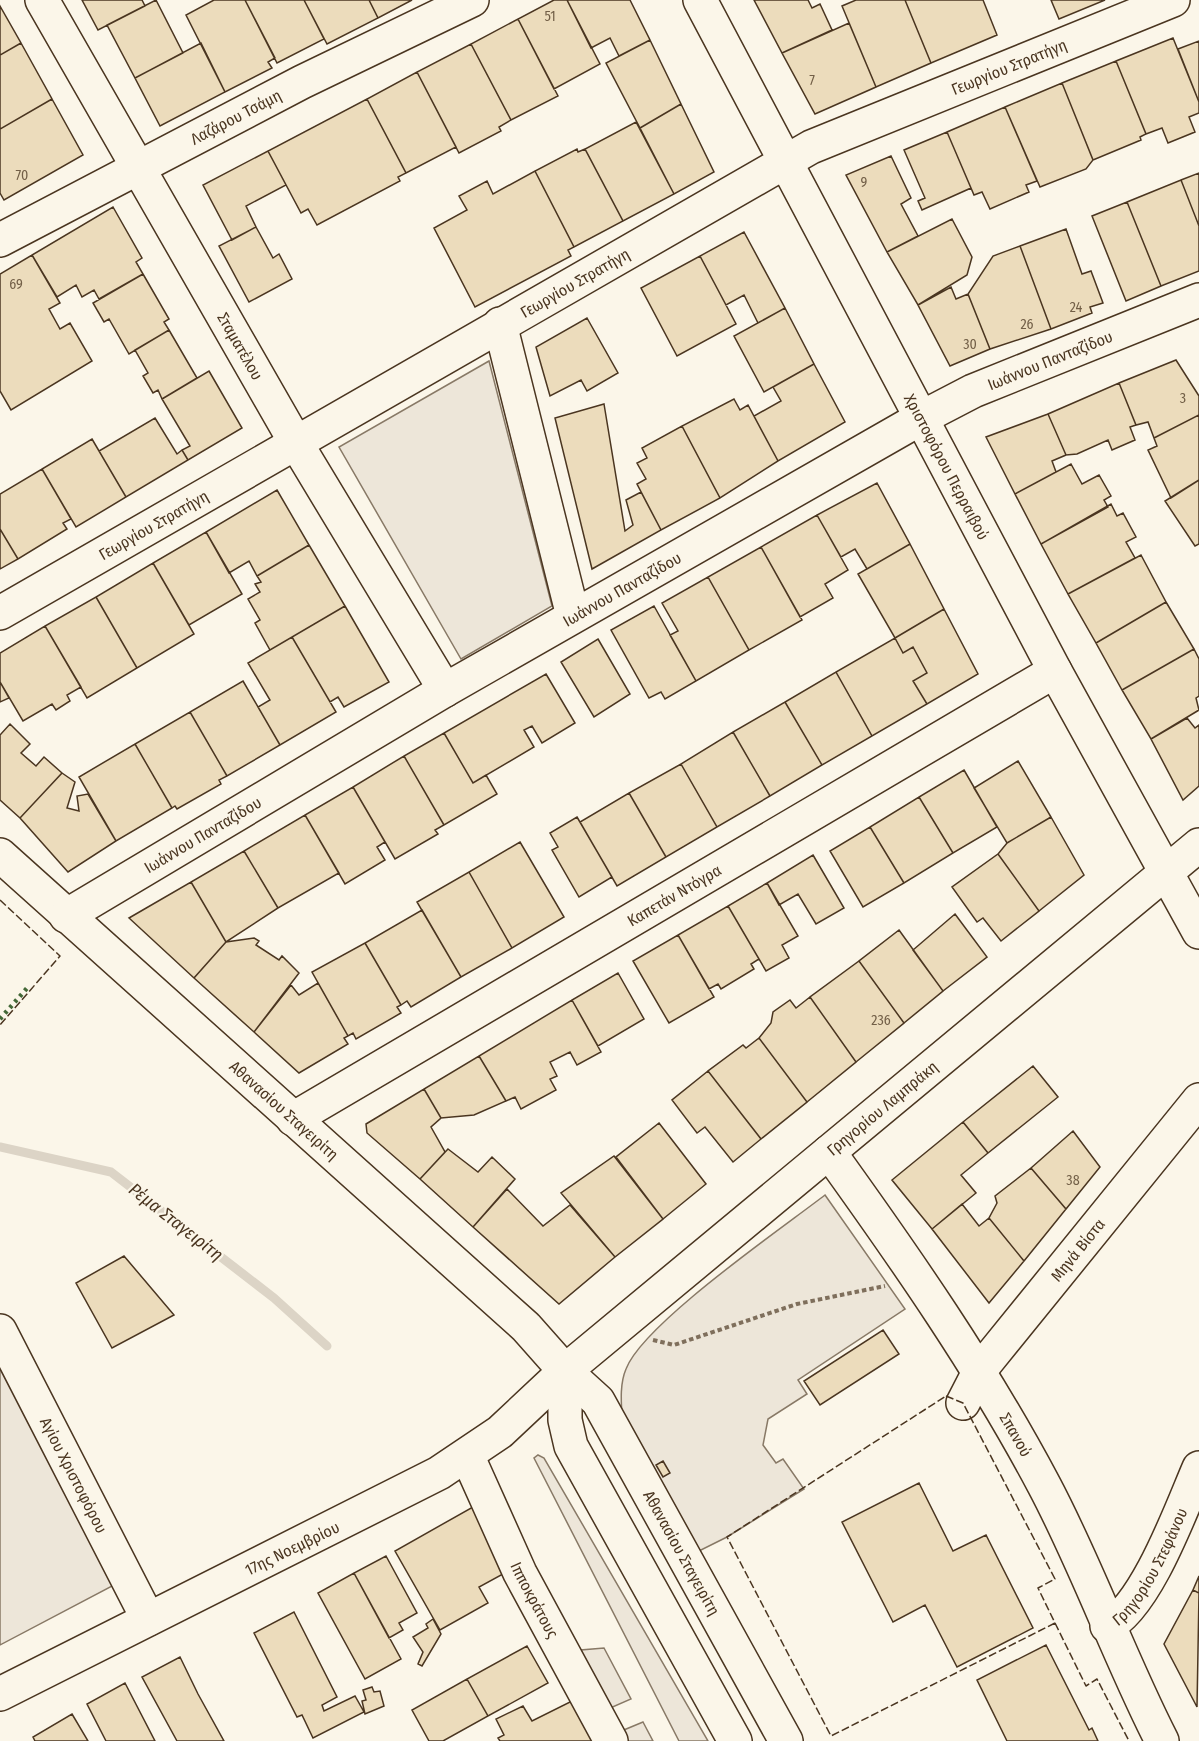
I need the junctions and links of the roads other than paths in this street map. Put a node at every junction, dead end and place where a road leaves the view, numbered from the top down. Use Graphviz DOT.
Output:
graph roads {
  1 [pos="42,0"];
  2 [pos="472,0"];
  3 [pos="700,0"];
  4 [pos="1173,0"];
  5 [pos="783,162"];
  6 [pos="140,166"];
  7 [pos="0,240"];
  8 [pos="1196,308"];
  9 [pos="500,324"];
  10 [pos="923,417"];
  11 [pos="296,442"];
  12 [pos="0,613"];
  13 [pos="573,616"];
  14 [pos="1055,671"];
  15 [pos="445,690"];
  16 [pos="1199,845"];
  17 [pos="0,855"];
  18 [pos="1165,873"];
  19 [pos="66,916"];
  20 [pos="1199,932"];
  21 [pos="1199,1100"];
  22 [pos="293,1119"];
  23 [pos="829,1152"];
  24 [pos="0,1331"];
  25 [pos="980,1370"];
  26 [pos="565,1371"];
  27 [pos="963,1403"];
  28 [pos="466,1455"];
  29 [pos="1199,1468"];
  30 [pos="148,1619"];
  31 [pos="1107,1626"];
  32 [pos="0,1694"];
  33 [pos="611,1741"];
  34 [pos="735,1741"];
  35 [pos="786,1741"];
  36 [pos="1162,1741"];
  1 -- 6 [label="street, Σταματέλου"];
  2 -- 6 [label="street, Λαζάρου Τσάμη"];
  3 -- 5 [label="street, Χριστοφόρου Περραιβού"];
  4 -- 5 [label="street, Γεωργίου Στρατήγη"];
  5 -- 9 [label="street, Γεωργίου Στρατήγη"];
  5 -- 10 [label="street, Χριστοφόρου Περραιβού"];
  6 -- 7 [label="street, Λαζάρου Τσάμη"];
  6 -- 11 [label="street, Σταματέλου"];
  8 -- 10 [label="street, Ιωάννου Πανταζίδου"];
  9 -- 11 [label="street, Γεωργίου Στρατήγη"];
  9 -- 13 [label="street"];
  10 -- 13 [label="street, Ιωάννου Πανταζίδου"];
  10 -- 14 [label="street, Χριστοφόρου Περραιβού"];
  11 -- 12 [label="street, Γεωργίου Στρατήγη"];
  11 -- 15 [label="street, Σταματέλου"];
  13 -- 15 [label="street, Ιωάννου Πανταζίδου"];
  14 -- 18 [label="street, Χριστοφόρου Περραιβού"];
  14 -- 22 [label="street, Καπετάν Ντόγρα"];
  15 -- 19 [label="street, Ιωάννου Πανταζίδου"];
  16 -- 18 [label="street, Γρηγορίου Λαμπράκη"];
  17 -- 19 [label="street, Αθανασίου Σταγειρίτη"];
  18 -- 20 [label="street, Χριστοφόρου Περραιβού"];
  18 -- 23 [label="street, Γρηγορίου Λαμπράκη"];
  19 -- 22 [label="street, Αθανασίου Σταγειρίτη"];
  21 -- 25 [label="street, Μηνά Βίστα"];
  22 -- 26 [label="street, Αθανασίου Σταγειρίτη"];
  23 -- 25 [label="street, Σπανού"];
  23 -- 26 [label="street, Γρηγορίου Λαμπράκη"];
  24 -- 30 [label="street, Αγίου Χριστοφόρου"];
  25 -- 27 [label="street, Μηνά Βίστα"];
  25 -- 31 [label="street, Σπανού"];
  26 -- 28 [label="street, 17ης Νοεμβρίου"];
  26 -- 34 [label="street"];
  26 -- 35 [label="street, Αθανασίου Σταγειρίτη"];
  28 -- 30 [label="street, 17ης Νοεμβρίου"];
  28 -- 33 [label="street, Ιπποκράτους"];
  29 -- 31 [label="street, Γρηγορίου Στεφάνου"];
  30 -- 32 [label="street, 17ης Νοεμβρίου"];
  31 -- 36 [label="street, Σπανού"];
}
